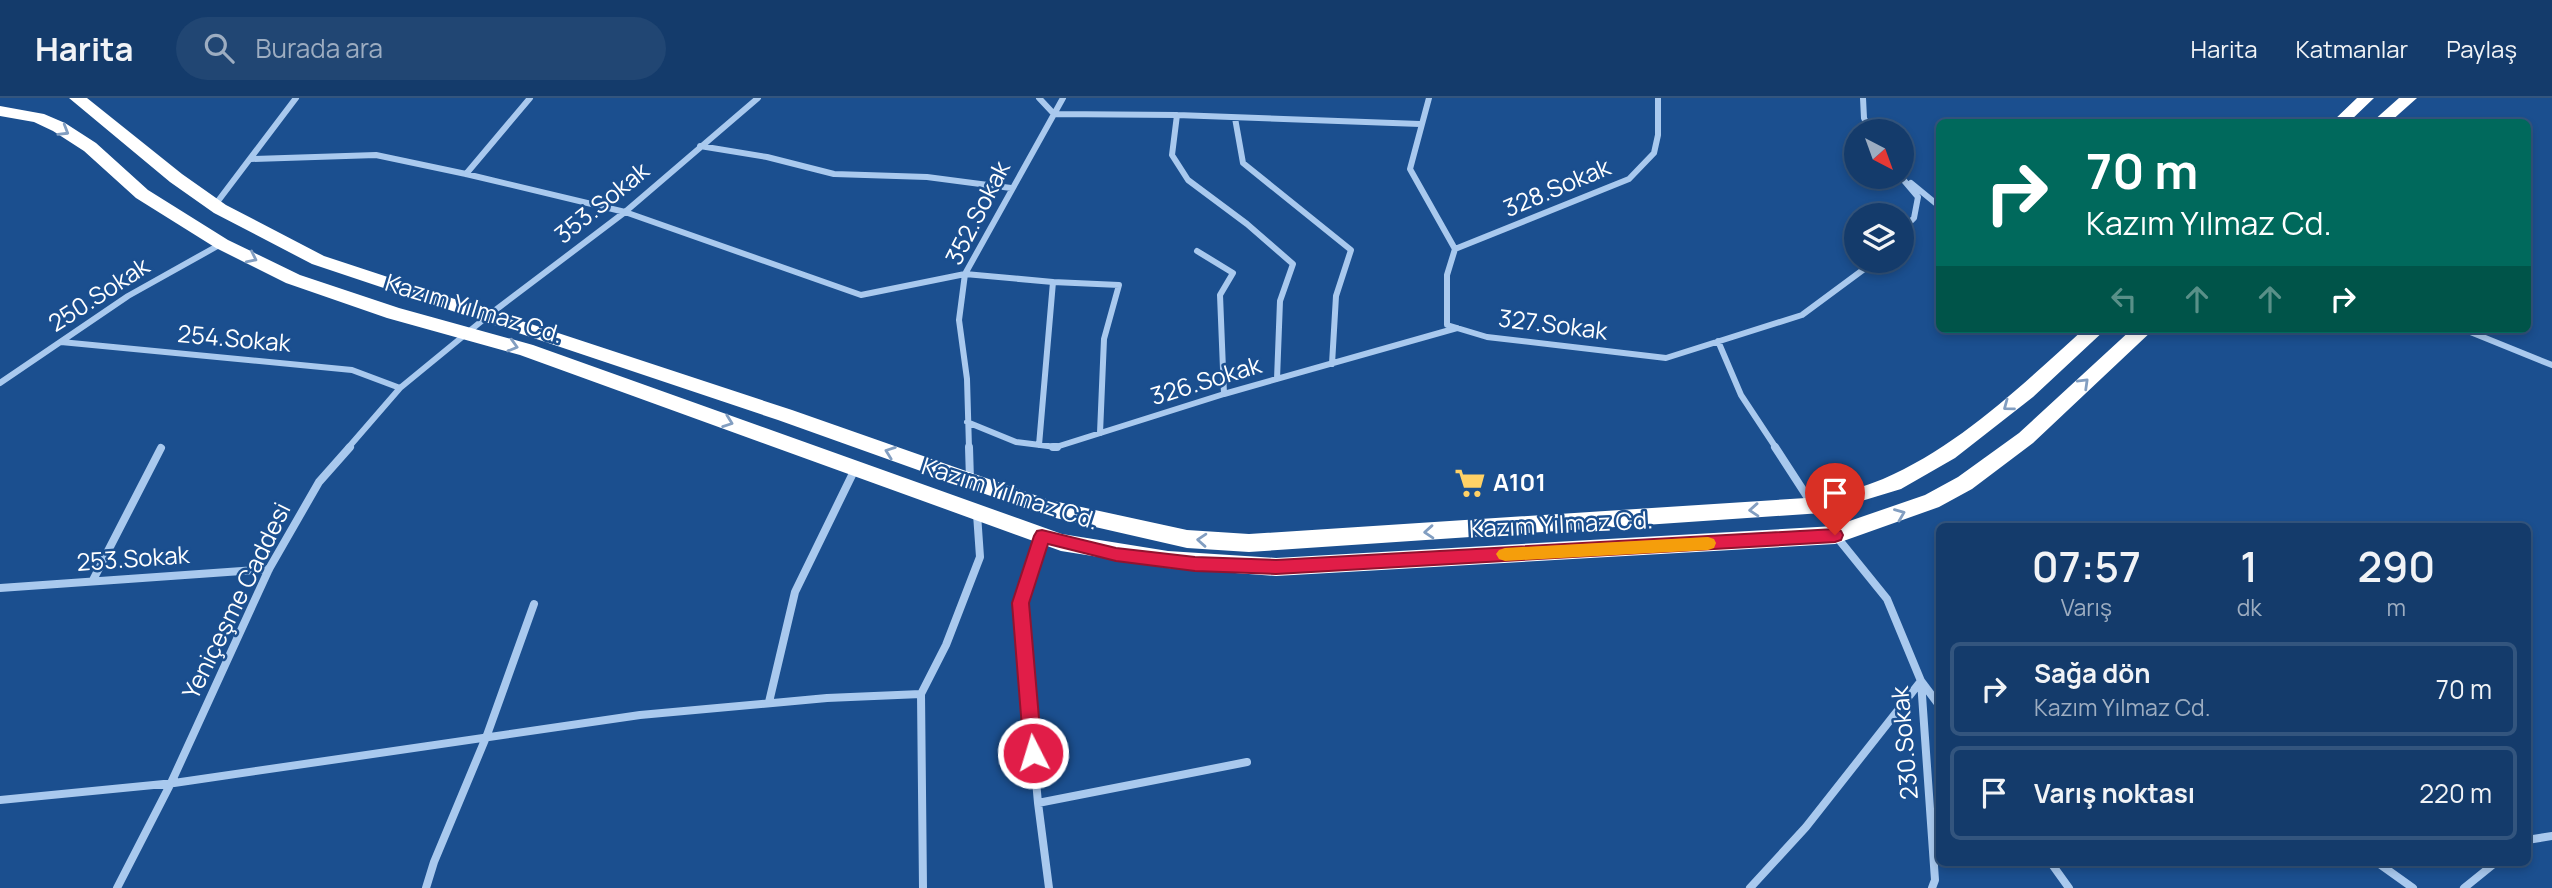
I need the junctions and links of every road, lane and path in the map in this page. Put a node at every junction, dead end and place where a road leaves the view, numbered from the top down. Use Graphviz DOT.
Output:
graph roads {
  1 [pos="76,98"];
  2 [pos="296,98"];
  3 [pos="530,98"];
  4 [pos="758,98"];
  5 [pos="1039,98"];
  6 [pos="1063,98"];
  7 [pos="1429,98"];
  8 [pos="1658,98"];
  9 [pos="1863,98"];
  10 [pos="2366,98"];
  11 [pos="2409,98"];
  12 [pos="0,111"];
  13 [pos="1054,114"];
  14 [pos="1177,115"];
  15 [pos="1235,118"];
  16 [pos="1864,119"];
  17 [pos="2343,119"];
  18 [pos="2384,119"];
  19 [pos="1420,124"];
  20 [pos="700,146"];
  21 [pos="251,159"];
  22 [pos="466,174"];
  23 [pos="1914,186"];
  24 [pos="1011,188"];
  25 [pos="1912,189"];
  26 [pos="1936,204"];
  27 [pos="215,205"];
  28 [pos="625,212"];
  29 [pos="1914,218"];
  30 [pos="222,244"];
  31 [pos="1455,249"];
  32 [pos="1197,251"];
  33 [pos="1859,273"];
  34 [pos="965,274"];
  35 [pos="1053,282"];
  36 [pos="489,315"];
  37 [pos="1458,328"];
  38 [pos="467,333"];
  39 [pos="2092,333"];
  40 [pos="2140,333"];
  41 [pos="2473,333"];
  42 [pos="1718,341"];
  43 [pos="61,342"];
  44 [pos="1332,364"];
  45 [pos="2552,365"];
  46 [pos="1277,379"];
  47 [pos="0,383"];
  48 [pos="401,387"];
  49 [pos="1224,394"];
  50 [pos="967,422"];
  51 [pos="1100,433"];
  52 [pos="1039,445"];
  53 [pos="161,448"];
  54 [pos="855,470"];
  55 [pos="970,481"];
  56 [pos="1812,506"];
  57 [pos="976,513"];
  58 [pos="1835,535"];
  59 [pos="1042,536"];
  60 [pos="269,569"];
  61 [pos="93,580"];
  62 [pos="0,588"];
  63 [pos="534,604"];
  64 [pos="1921,681"];
  65 [pos="921,694"];
  66 [pos="1936,701"];
  67 [pos="769,702"];
  68 [pos="487,735"];
  69 [pos="1247,762"];
  70 [pos="171,783"];
  71 [pos="0,800"];
  72 [pos="1038,803"];
  73 [pos="2552,836"];
  74 [pos="2531,839"];
  75 [pos="2053,866"];
  76 [pos="2382,866"];
  77 [pos="2491,866"];
  78 [pos="117,888"];
  79 [pos="426,888"];
  80 [pos="923,888"];
  81 [pos="1049,888"];
  82 [pos="1750,888"];
  83 [pos="1932,888"];
  84 [pos="2069,888"];
  85 [pos="2413,888"];
  86 [pos="2464,888"];
  1 -- 27 [label="highway, Kazım Yılmaz Cd."];
  2 -- 21 [label="street"];
  3 -- 22 [label="street"];
  4 -- 20 [label="street, 353.Sokak"];
  5 -- 13 [label="street"];
  6 -- 13 [label="street, 352.Sokak"];
  7 -- 19 [label="street"];
  8 -- 31 [label="street, 328.Sokak"];
  9 -- 16 [label="street"];
  10 -- 17 [label="highway"];
  11 -- 18 [label="highway"];
  12 -- 30 [label="highway, Kazım Yılmaz Cd., one-way"];
  13 -- 14 [label="street"];
  13 -- 24 [label="street, 352.Sokak"];
  14 -- 15 [label="street"];
  14 -- 46 [label="street"];
  15 -- 19 [label="street"];
  15 -- 44 [label="street"];
  19 -- 31 [label="street"];
  20 -- 24 [label="street"];
  20 -- 28 [label="street, 353.Sokak"];
  21 -- 22 [label="street"];
  21 -- 27 [label="street"];
  22 -- 28 [label="street"];
  23 -- 26 [label="street"];
  24 -- 34 [label="street, 352.Sokak"];
  25 -- 29 [label="street"];
  27 -- 36 [label="highway, Kazım Yılmaz Cd."];
  28 -- 34 [label="street"];
  28 -- 36 [label="street, 353.Sokak"];
  30 -- 38 [label="highway, Kazım Yılmaz Cd., one-way"];
  30 -- 43 [label="street, 250.Sokak"];
  31 -- 37 [label="street"];
  32 -- 49 [label="street"];
  33 -- 42 [label="street, 327.Sokak"];
  34 -- 35 [label="street"];
  34 -- 50 [label="street, 352.Sokak"];
  35 -- 51 [label="street"];
  35 -- 52 [label="street"];
  36 -- 38 [label="street, 353.Sokak"];
  55 -- 36 [label="highway, Kazım Yılmaz Cd., one-way"];
  37 -- 42 [label="street, 327.Sokak"];
  37 -- 44 [label="street, 326.Sokak"];
  38 -- 48 [label="street, Yeniçeşme Caddesi"];
  38 -- 54 [label="highway, Kazım Yılmaz Cd., one-way"];
  39 -- 56 [label="highway, Kazım Yılmaz Cd., one-way"];
  58 -- 40 [label="highway, Kazım Yılmaz Cd., one-way"];
  41 -- 45 [label="street"];
  42 -- 56 [label="street"];
  43 -- 47 [label="street, 250.Sokak"];
  43 -- 48 [label="street, 254.Sokak"];
  44 -- 46 [label="street, 326.Sokak"];
  46 -- 49 [label="street, 326.Sokak"];
  48 -- 60 [label="street, Yeniçeşme Caddesi"];
  49 -- 51 [label="street, 326.Sokak"];
  50 -- 52 [label="street, 326.Sokak"];
  50 -- 55 [label="street, 352.Sokak"];
  51 -- 52 [label="street, 326.Sokak"];
  53 -- 61 [label="street"];
  54 -- 57 [label="highway, Kazım Yılmaz Cd."];
  54 -- 67 [label="street"];
  56 -- 55 [label="highway, Kazım Yılmaz Cd., one-way"];
  57 -- 59 [label="highway, Kazım Yılmaz Cd."];
  57 -- 65 [label="street"];
  58 -- 59 [label="highway, Kazım Yılmaz Cd."];
  58 -- 64 [label="street, 230.Sokak"];
  59 -- 72 [label="street"];
  60 -- 61 [label="street, 253.Sokak"];
  60 -- 70 [label="street, Yeniçeşme Caddesi"];
  61 -- 62 [label="street, 253.Sokak"];
  63 -- 68 [label="street"];
  64 -- 66 [label="street"];
  64 -- 82 [label="street"];
  64 -- 83 [label="street, 230.Sokak"];
  65 -- 67 [label="street"];
  65 -- 80 [label="street"];
  67 -- 68 [label="street"];
  68 -- 70 [label="street"];
  68 -- 79 [label="street"];
  69 -- 72 [label="street"];
  70 -- 71 [label="street"];
  70 -- 78 [label="street, Yeniçeşme Caddesi"];
  72 -- 81 [label="street"];
  73 -- 74 [label="street"];
  75 -- 84 [label="street"];
  76 -- 85 [label="street"];
  77 -- 86 [label="street"];
}
